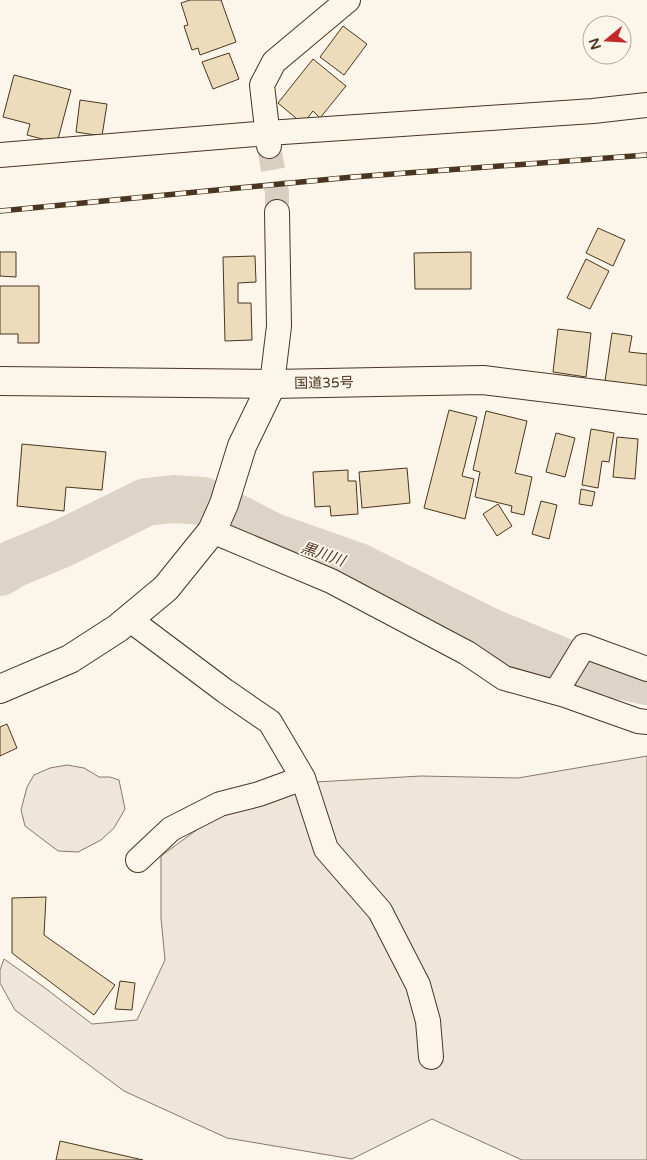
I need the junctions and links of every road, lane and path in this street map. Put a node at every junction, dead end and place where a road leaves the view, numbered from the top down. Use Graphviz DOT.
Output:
graph roads {
  1 [pos="348,0"];
  2 [pos="647,105"];
  3 [pos="269,140"];
  4 [pos="0,155"];
  5 [pos="277,212"];
  6 [pos="0,381"];
  7 [pos="272,384"];
  8 [pos="647,400"];
  9 [pos="212,531"];
  10 [pos="129,619"];
  11 [pos="647,669"];
  12 [pos="0,690"];
  13 [pos="556,691"];
  14 [pos="647,722"];
  15 [pos="303,778"];
  16 [pos="138,860"];
  17 [pos="431,1058"];
  1 -- 3 [label="street"];
  2 -- 3 [label="street"];
  3 -- 4 [label="street"];
  5 -- 7 [label="street"];
  6 -- 7 [label="main road, 国道35号"];
  7 -- 8 [label="main road, 国道35号"];
  7 -- 9 [label="main road"];
  9 -- 10 [label="main road"];
  9 -- 13 [label="street"];
  10 -- 12 [label="main road"];
  10 -- 15 [label="street"];
  11 -- 13 [label="street"];
  13 -- 14 [label="street"];
  15 -- 16 [label="street"];
  15 -- 17 [label="street"];
}
